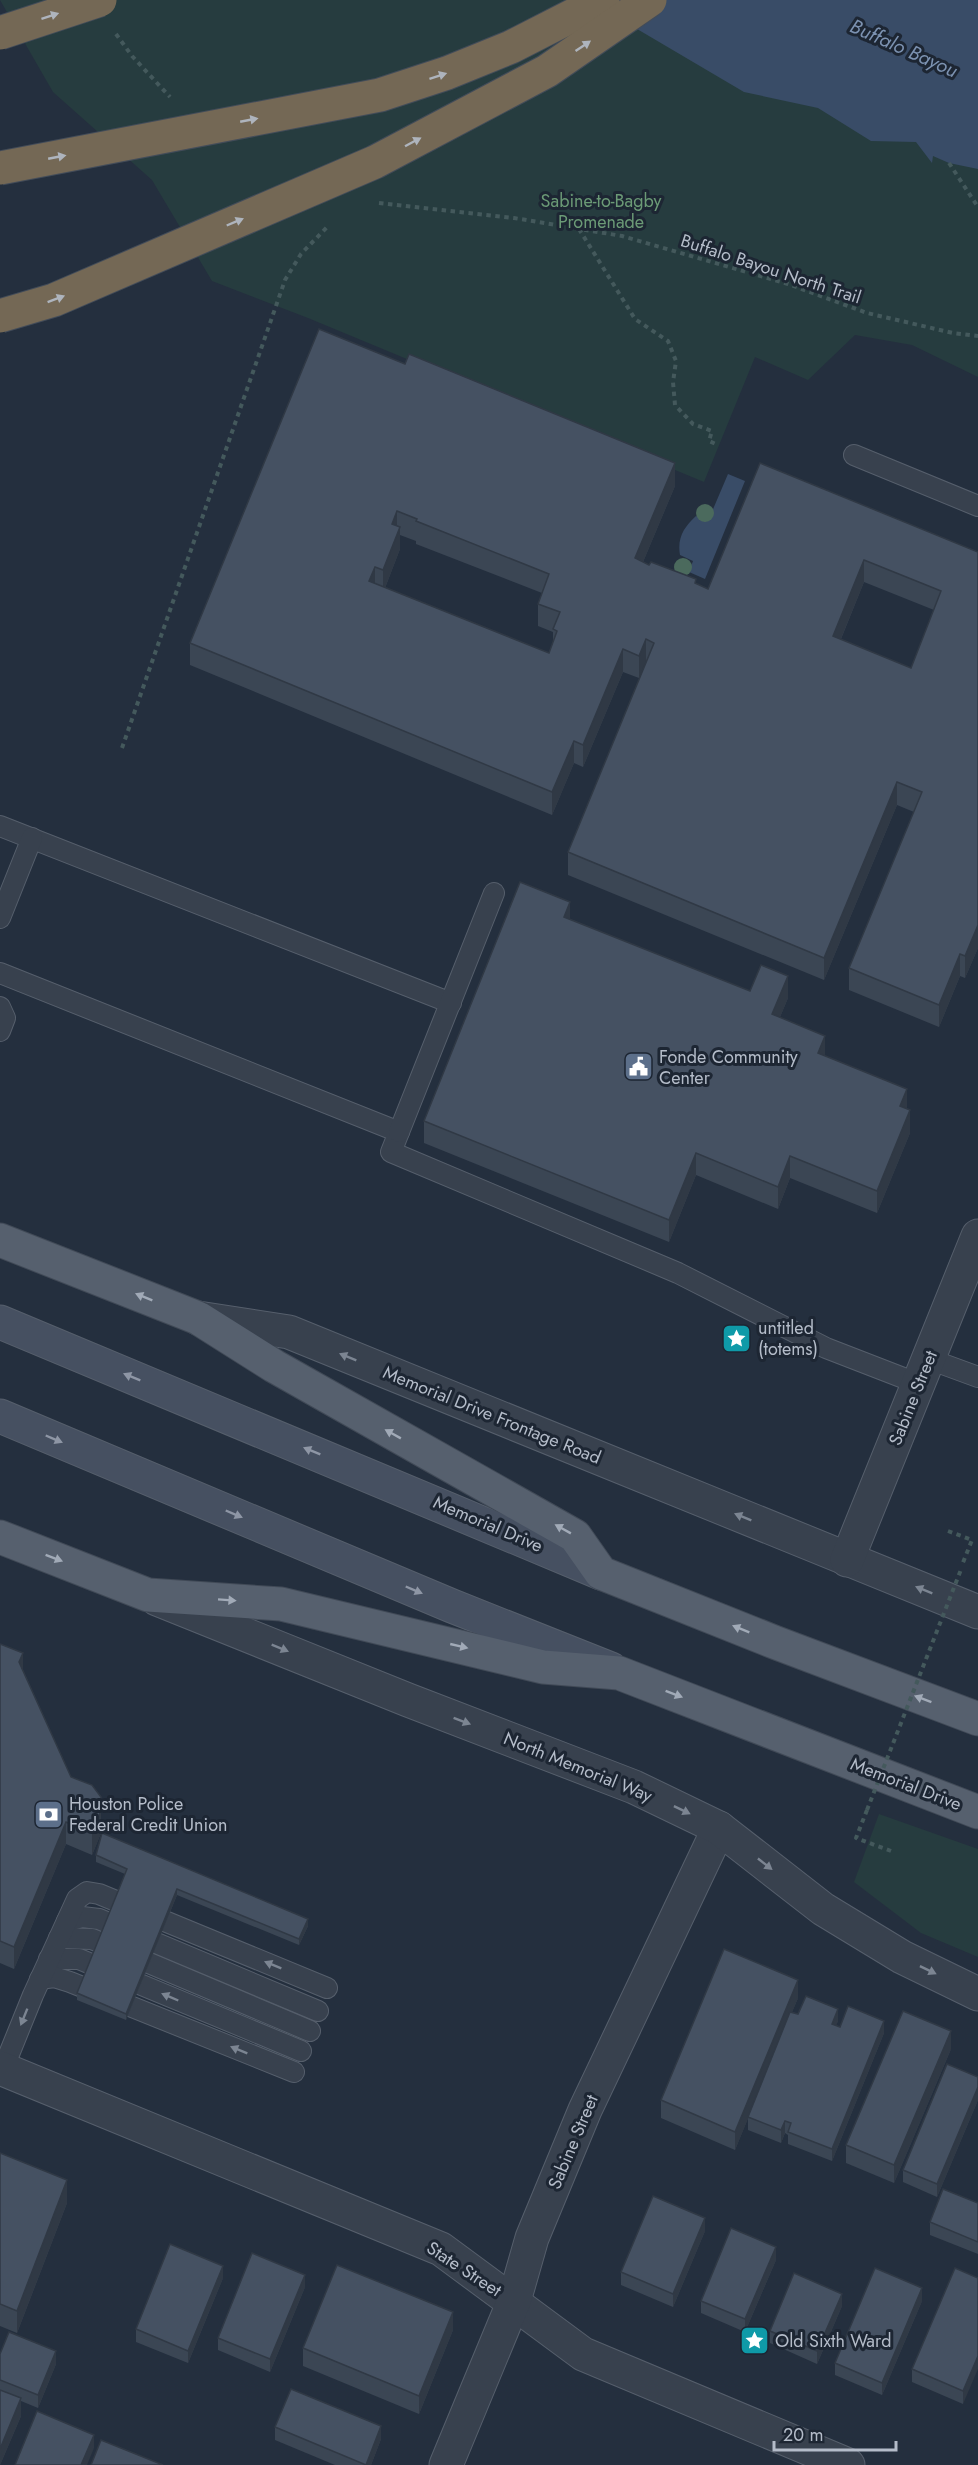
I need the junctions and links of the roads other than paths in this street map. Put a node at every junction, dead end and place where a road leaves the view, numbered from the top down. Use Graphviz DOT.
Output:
graph roads {
  1 [pos="603,0"];
  2 [pos="650,0"];
  3 [pos="105,14"];
  4 [pos="0,33"];
  5 [pos="0,168"];
  6 [pos="0,316"];
  7 [pos="854,456"];
  8 [pos="978,506"];
  9 [pos="0,826"];
  10 [pos="32,838"];
  11 [pos="494,893"];
  12 [pos="0,918"];
  13 [pos="0,973"];
  14 [pos="451,1003"];
  15 [pos="0,1007"];
  16 [pos="0,1031"];
  17 [pos="399,1132"];
  18 [pos="978,1236"];
  19 [pos="0,1240"];
  20 [pos="198,1318"];
  21 [pos="0,1322"];
  22 [pos="924,1371"];
  23 [pos="978,1377"];
  24 [pos="0,1416"];
  25 [pos="0,1537"];
  26 [pos="847,1560"];
  27 [pos="601,1573"];
  28 [pos="147,1595"];
  29 [pos="978,1612"];
  30 [pos="619,1672"];
  31 [pos="978,1719"];
  32 [pos="978,1812"];
  33 [pos="719,1828"];
  34 [pos="63,1929"];
  35 [pos="49,1959"];
  36 [pos="40,1979"];
  37 [pos="327,1988"];
  38 [pos="978,1994"];
  39 [pos="318,2011"];
  40 [pos="310,2031"];
  41 [pos="302,2051"];
  42 [pos="1,2068"];
  43 [pos="294,2072"];
  44 [pos="514,2301"];
  45 [pos="446,2465"];
  46 [pos="848,2465"];
  5 -- 1 [label="highway, one-way, bridge"];
  6 -- 2 [label="highway, one-way, bridge"];
  4 -- 3 [label="highway, one-way, bridge"];
  7 -- 8 [label="lane"];
  9 -- 10 [label="lane"];
  10 -- 12 [label="lane"];
  10 -- 14 [label="lane"];
  11 -- 14 [label="lane"];
  13 -- 17 [label="lane"];
  14 -- 17 [label="lane"];
  15 -- 16 [label="lane"];
  17 -- 22 [label="lane"];
  18 -- 22 [label="street, Sabine Street"];
  20 -- 19 [label="main road, Memorial Drive Frontage Road, one-way"];
  26 -- 20 [label="street, Memorial Drive Frontage Road, one-way"];
  27 -- 20 [label="main road, one-way"];
  27 -- 21 [label="main road, Memorial Drive, one-way"];
  22 -- 23 [label="lane"];
  22 -- 26 [label="street, Sabine Street"];
  24 -- 30 [label="main road, Memorial Drive, one-way"];
  25 -- 28 [label="main road, one-way"];
  29 -- 26 [label="street, Memorial Drive Frontage Road, one-way"];
  31 -- 27 [label="main road, Memorial Drive, one-way"];
  28 -- 30 [label="main road, one-way"];
  28 -- 33 [label="street, North Memorial Way, one-way"];
  30 -- 32 [label="main road, Memorial Drive, one-way"];
  33 -- 38 [label="street, North Memorial Way, one-way"];
  33 -- 44 [label="street, Sabine Street"];
  34 -- 35 [label="lane"];
  37 -- 34 [label="lane, one-way"];
  34 -- 39 [label="lane"];
  34 -- 40 [label="lane"];
  35 -- 36 [label="lane"];
  41 -- 35 [label="lane, one-way"];
  36 -- 42 [label="lane, one-way"];
  43 -- 36 [label="lane, one-way"];
  42 -- 44 [label="street, State Street"];
  44 -- 45 [label="street, Sabine Street"];
  44 -- 46 [label="street, State Street"];
}
